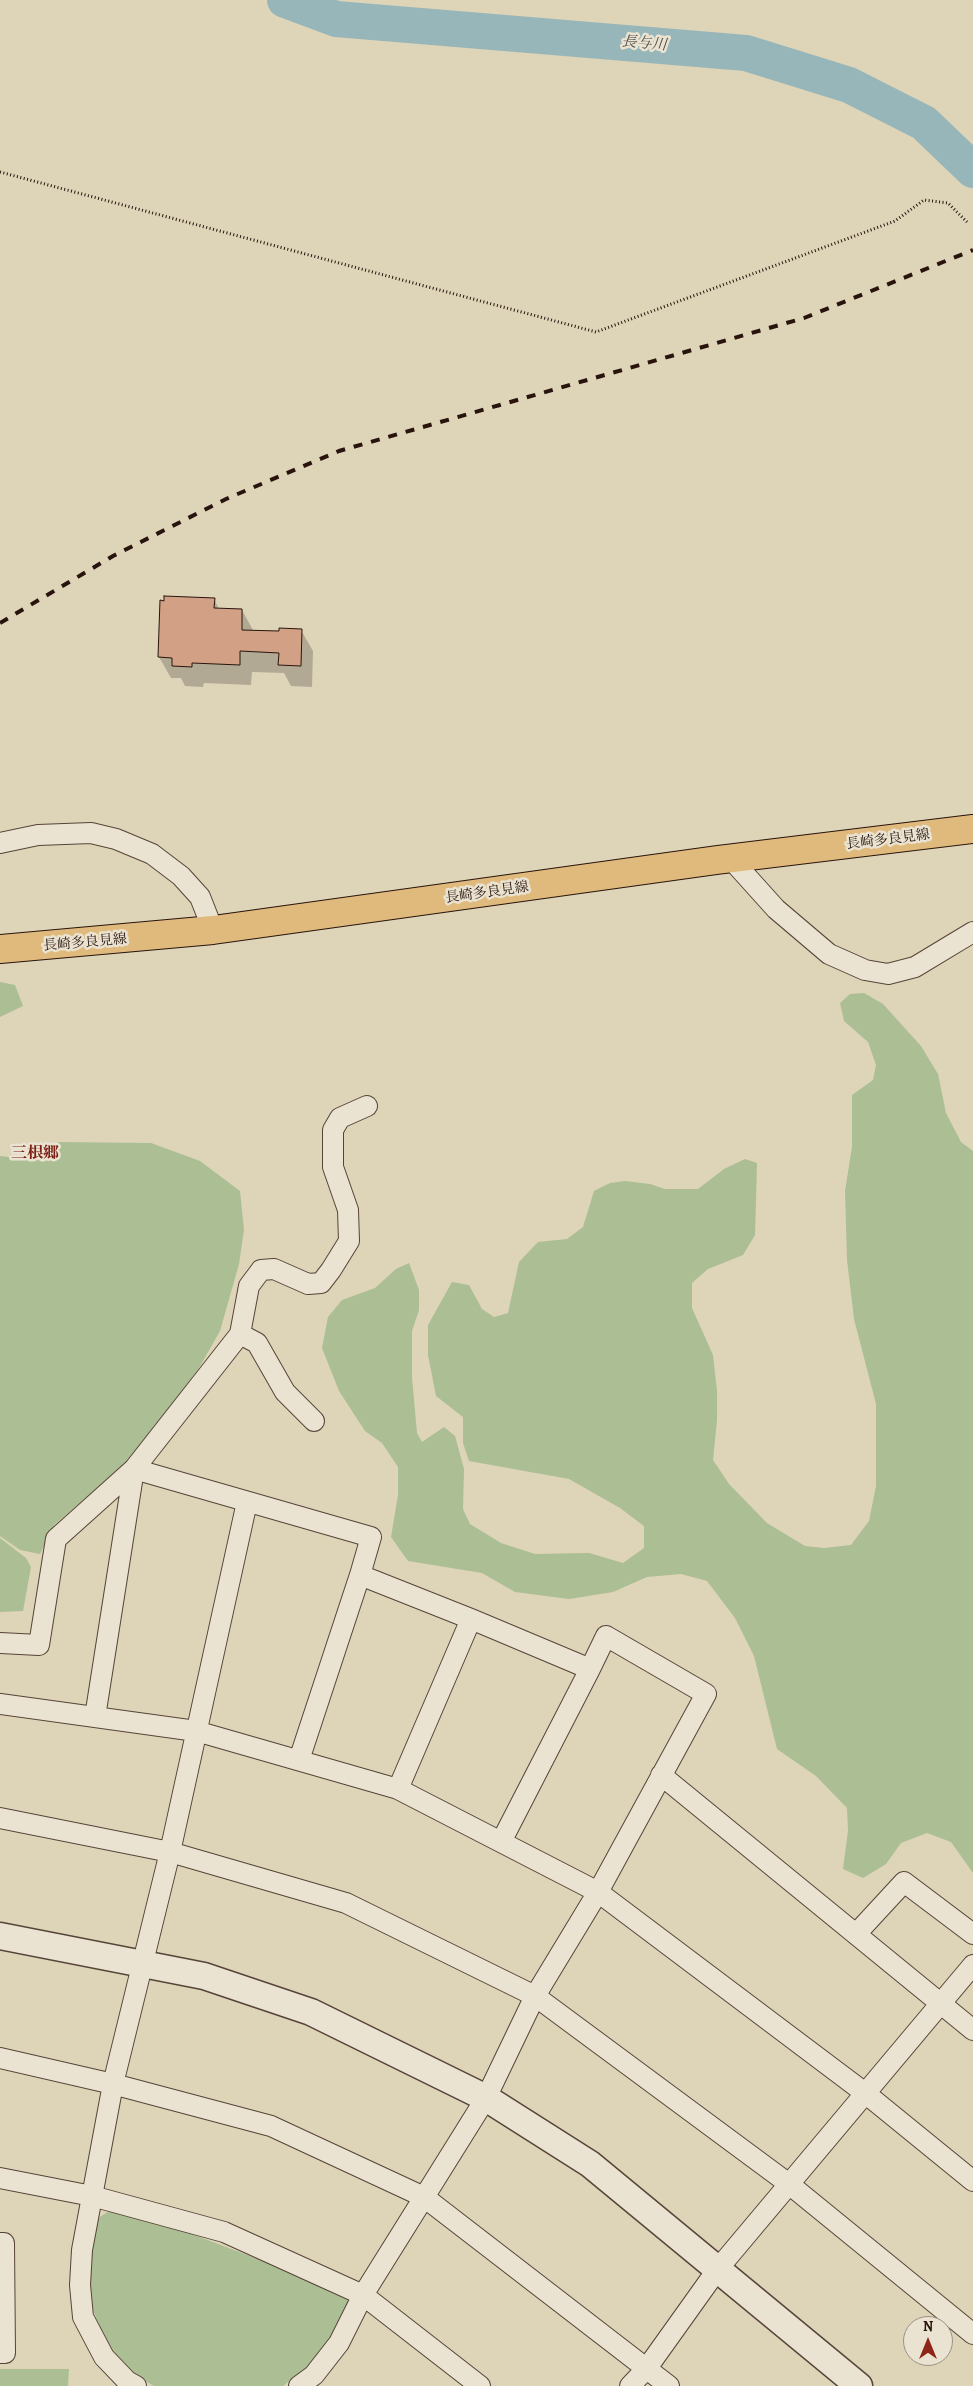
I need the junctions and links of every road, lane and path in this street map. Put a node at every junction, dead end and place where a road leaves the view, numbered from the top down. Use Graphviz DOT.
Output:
graph roads {
  1 [pos="0,172"];
  2 [pos="967,222"];
  3 [pos="973,829"];
  4 [pos="0,843"];
  5 [pos="731,859"];
  6 [pos="214,930"];
  7 [pos="973,932"];
  8 [pos="0,949"];
  9 [pos="367,1106"];
  10 [pos="240,1334"];
  11 [pos="314,1421"];
  12 [pos="134,1469"];
  13 [pos="247,1502"];
  14 [pos="360,1576"];
  15 [pos="471,1618"];
  16 [pos="0,1643"];
  17 [pos="590,1669"];
  18 [pos="0,1704"];
  19 [pos="94,1717"];
  20 [pos="196,1731"];
  21 [pos="299,1760"];
  22 [pos="661,1775"];
  23 [pos="398,1789"];
  24 [pos="0,1818"];
  25 [pos="501,1842"];
  26 [pos="170,1852"];
  27 [pos="598,1892"];
  28 [pos="856,1934"];
  29 [pos="973,1934"];
  30 [pos="0,1936"];
  31 [pos="141,1964"];
  32 [pos="973,1965"];
  33 [pos="535,1996"];
  34 [pos="941,2004"];
  35 [pos="973,2030"];
  36 [pos="0,2058"];
  37 [pos="113,2084"];
  38 [pos="864,2093"];
  39 [pos="486,2098"];
  40 [pos="0,2178"];
  41 [pos="973,2181"];
  42 [pos="789,2184"];
  43 [pos="92,2196"];
  44 [pos="424,2197"];
  45 [pos="0,2243"];
  46 [pos="717,2270"];
  47 [pos="363,2295"];
  48 [pos="973,2334"];
  49 [pos="0,2353"];
  50 [pos="647,2368"];
  51 [pos="136,2386"];
  52 [pos="299,2386"];
  53 [pos="480,2386"];
  54 [pos="630,2386"];
  55 [pos="669,2386"];
  56 [pos="859,2386"];
  1 -- 2 [label="path"];
  3 -- 5 [label="main road, 長崎多良見線"];
  4 -- 6 [label="street"];
  5 -- 6 [label="main road, 長崎多良見線"];
  5 -- 7 [label="street"];
  6 -- 8 [label="main road, 長崎多良見線"];
  9 -- 10 [label="street"];
  10 -- 11 [label="street"];
  10 -- 12 [label="street"];
  12 -- 13 [label="street"];
  12 -- 16 [label="street"];
  12 -- 19 [label="street"];
  13 -- 14 [label="street"];
  13 -- 20 [label="street"];
  14 -- 15 [label="street"];
  14 -- 21 [label="street"];
  15 -- 17 [label="street"];
  15 -- 23 [label="street"];
  17 -- 22 [label="street"];
  17 -- 25 [label="street"];
  18 -- 19 [label="street"];
  19 -- 20 [label="street"];
  20 -- 21 [label="street"];
  20 -- 26 [label="street"];
  21 -- 23 [label="street"];
  22 -- 27 [label="street"];
  22 -- 28 [label="street"];
  23 -- 25 [label="street"];
  24 -- 26 [label="street"];
  25 -- 27 [label="street"];
  26 -- 31 [label="street"];
  26 -- 33 [label="street"];
  27 -- 33 [label="street"];
  27 -- 38 [label="street"];
  28 -- 29 [label="street"];
  28 -- 34 [label="street"];
  30 -- 31 [label="street"];
  31 -- 37 [label="street"];
  31 -- 39 [label="street"];
  32 -- 34 [label="street"];
  33 -- 39 [label="street"];
  33 -- 42 [label="street"];
  34 -- 35 [label="street"];
  34 -- 38 [label="street"];
  36 -- 37 [label="street"];
  37 -- 43 [label="street"];
  37 -- 44 [label="street"];
  38 -- 41 [label="street"];
  38 -- 42 [label="street"];
  39 -- 44 [label="street"];
  39 -- 46 [label="street"];
  40 -- 43 [label="street"];
  42 -- 46 [label="street"];
  42 -- 48 [label="street"];
  43 -- 47 [label="street"];
  43 -- 51 [label="street"];
  44 -- 47 [label="street"];
  44 -- 50 [label="street"];
  45 -- 49 [label="street"];
  46 -- 50 [label="street"];
  46 -- 56 [label="street"];
  47 -- 52 [label="street"];
  47 -- 53 [label="street"];
  50 -- 54 [label="street"];
  50 -- 55 [label="street"];
}
